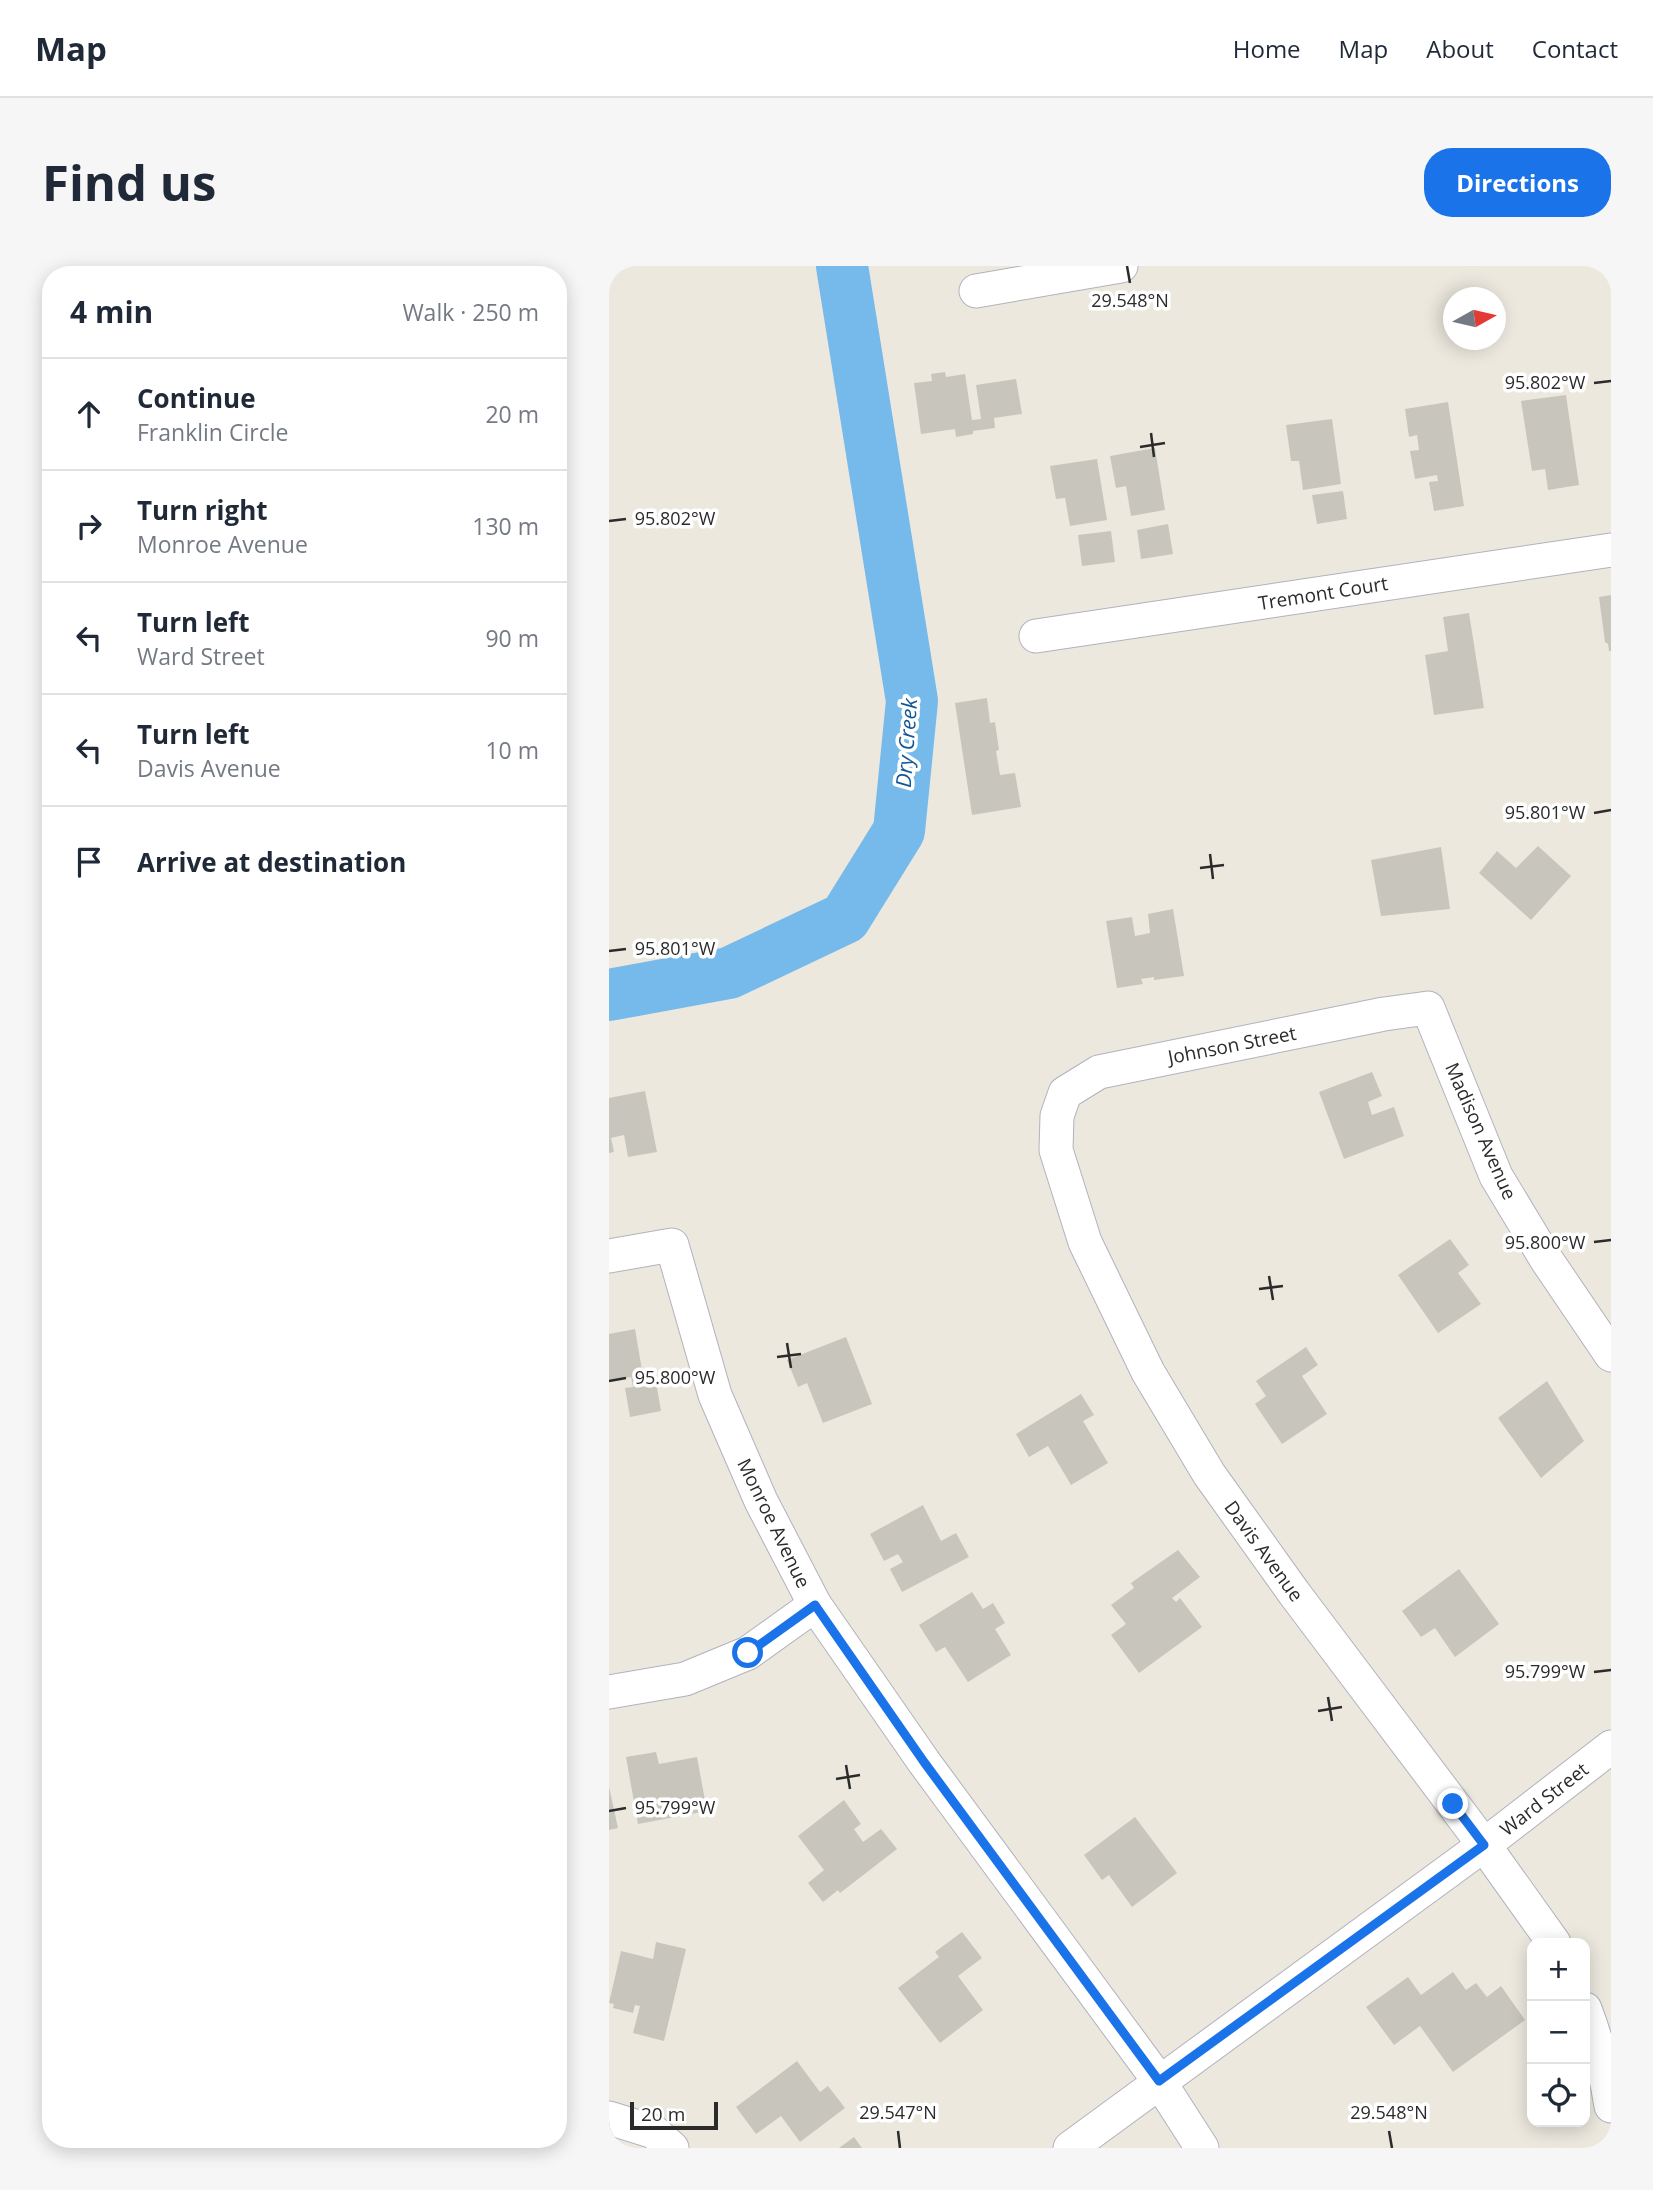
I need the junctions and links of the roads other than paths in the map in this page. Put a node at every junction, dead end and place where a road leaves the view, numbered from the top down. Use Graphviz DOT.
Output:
graph roads {
  1 [pos="1121,266"];
  2 [pos="975,291"];
  3 [pos="1611,550"];
  4 [pos="1036,636"];
  5 [pos="1428,1008"];
  6 [pos="1057,1116"];
  7 [pos="609,1256"];
  8 [pos="1611,1354"];
  9 [pos="815,1605"];
  10 [pos="609,1692"];
  11 [pos="1611,1747"];
  12 [pos="1484,1845"];
  13 [pos="1550,1938"];
  14 [pos="1590,2022"];
  15 [pos="1159,2081"];
  16 [pos="1611,2106"];
  17 [pos="609,2118"];
  18 [pos="671,2148"];
  19 [pos="1070,2148"];
  20 [pos="1202,2148"];
  1 -- 2 [label="street"];
  3 -- 4 [label="street, Tremont Court"];
  5 -- 6 [label="street, Johnson Street"];
  5 -- 8 [label="street, Madison Avenue"];
  6 -- 12 [label="street, Davis Avenue"];
  7 -- 9 [label="street, Monroe Avenue"];
  9 -- 10 [label="street"];
  9 -- 15 [label="street, Monroe Avenue"];
  11 -- 12 [label="street, Ward Street"];
  12 -- 13 [label="street, Davis Avenue"];
  12 -- 15 [label="street, Ward Street"];
  14 -- 16 [label="street"];
  15 -- 19 [label="street, Ward Street"];
  15 -- 20 [label="street, Monroe Avenue"];
  17 -- 18 [label="street"];
}
